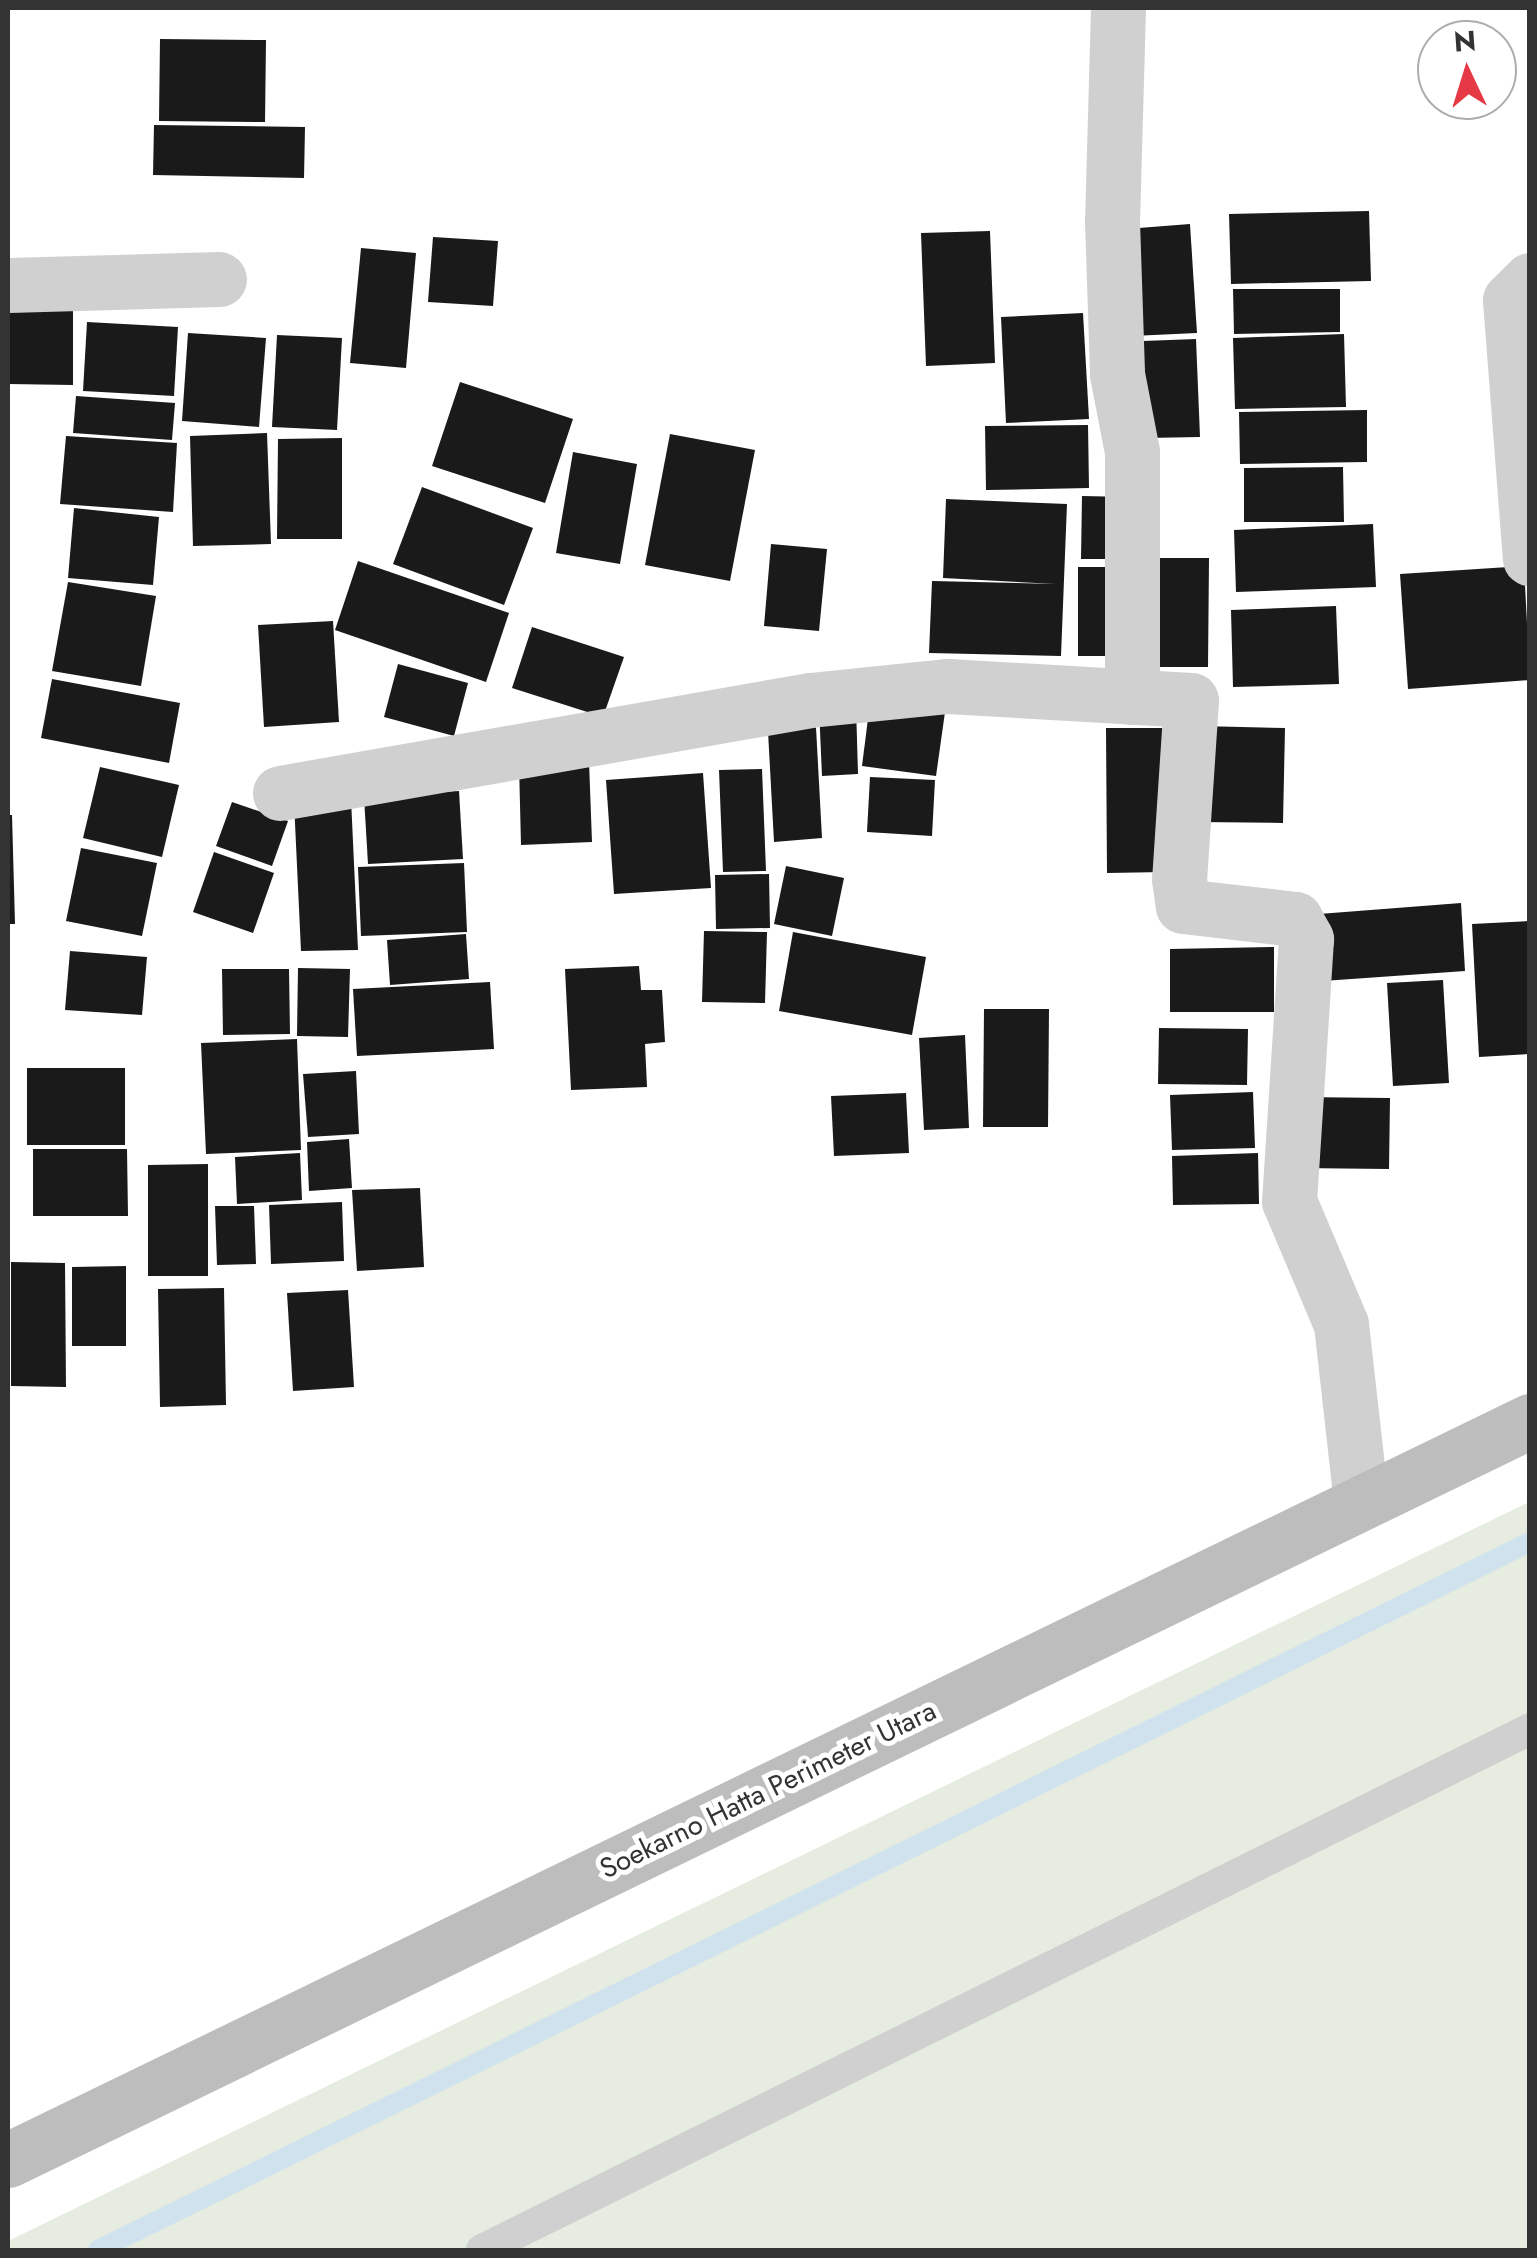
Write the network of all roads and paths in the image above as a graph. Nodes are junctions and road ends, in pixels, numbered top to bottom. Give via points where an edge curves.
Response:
1 (1118, 8) edge
2 (219, 279) dead end
3 (1530, 280) edge
4 (8, 285) edge
5 (1530, 558) edge
6 (1132, 697) junction
7 (280, 793) dead end
8 (1530, 1421) edge
9 (1361, 1502) junction
10 (1530, 1729) edge
11 (8, 2160) edge
12 (482, 2250) edge

1 - 6 street via 1112,221 1118,374 1132,452
2 - 4 street
3 - 5 street via 1510,300
6 - 7 street via 948,686 810,700
6 - 9 street via 1191,700 1179,879 1183,906 1295,919 1306,939 1290,1202 1341,1324
8 - 9 main road, Soekarno Hatta Perimeter Utara
9 - 11 main road, Soekarno Hatta Perimeter Utara
10 - 12 lane

